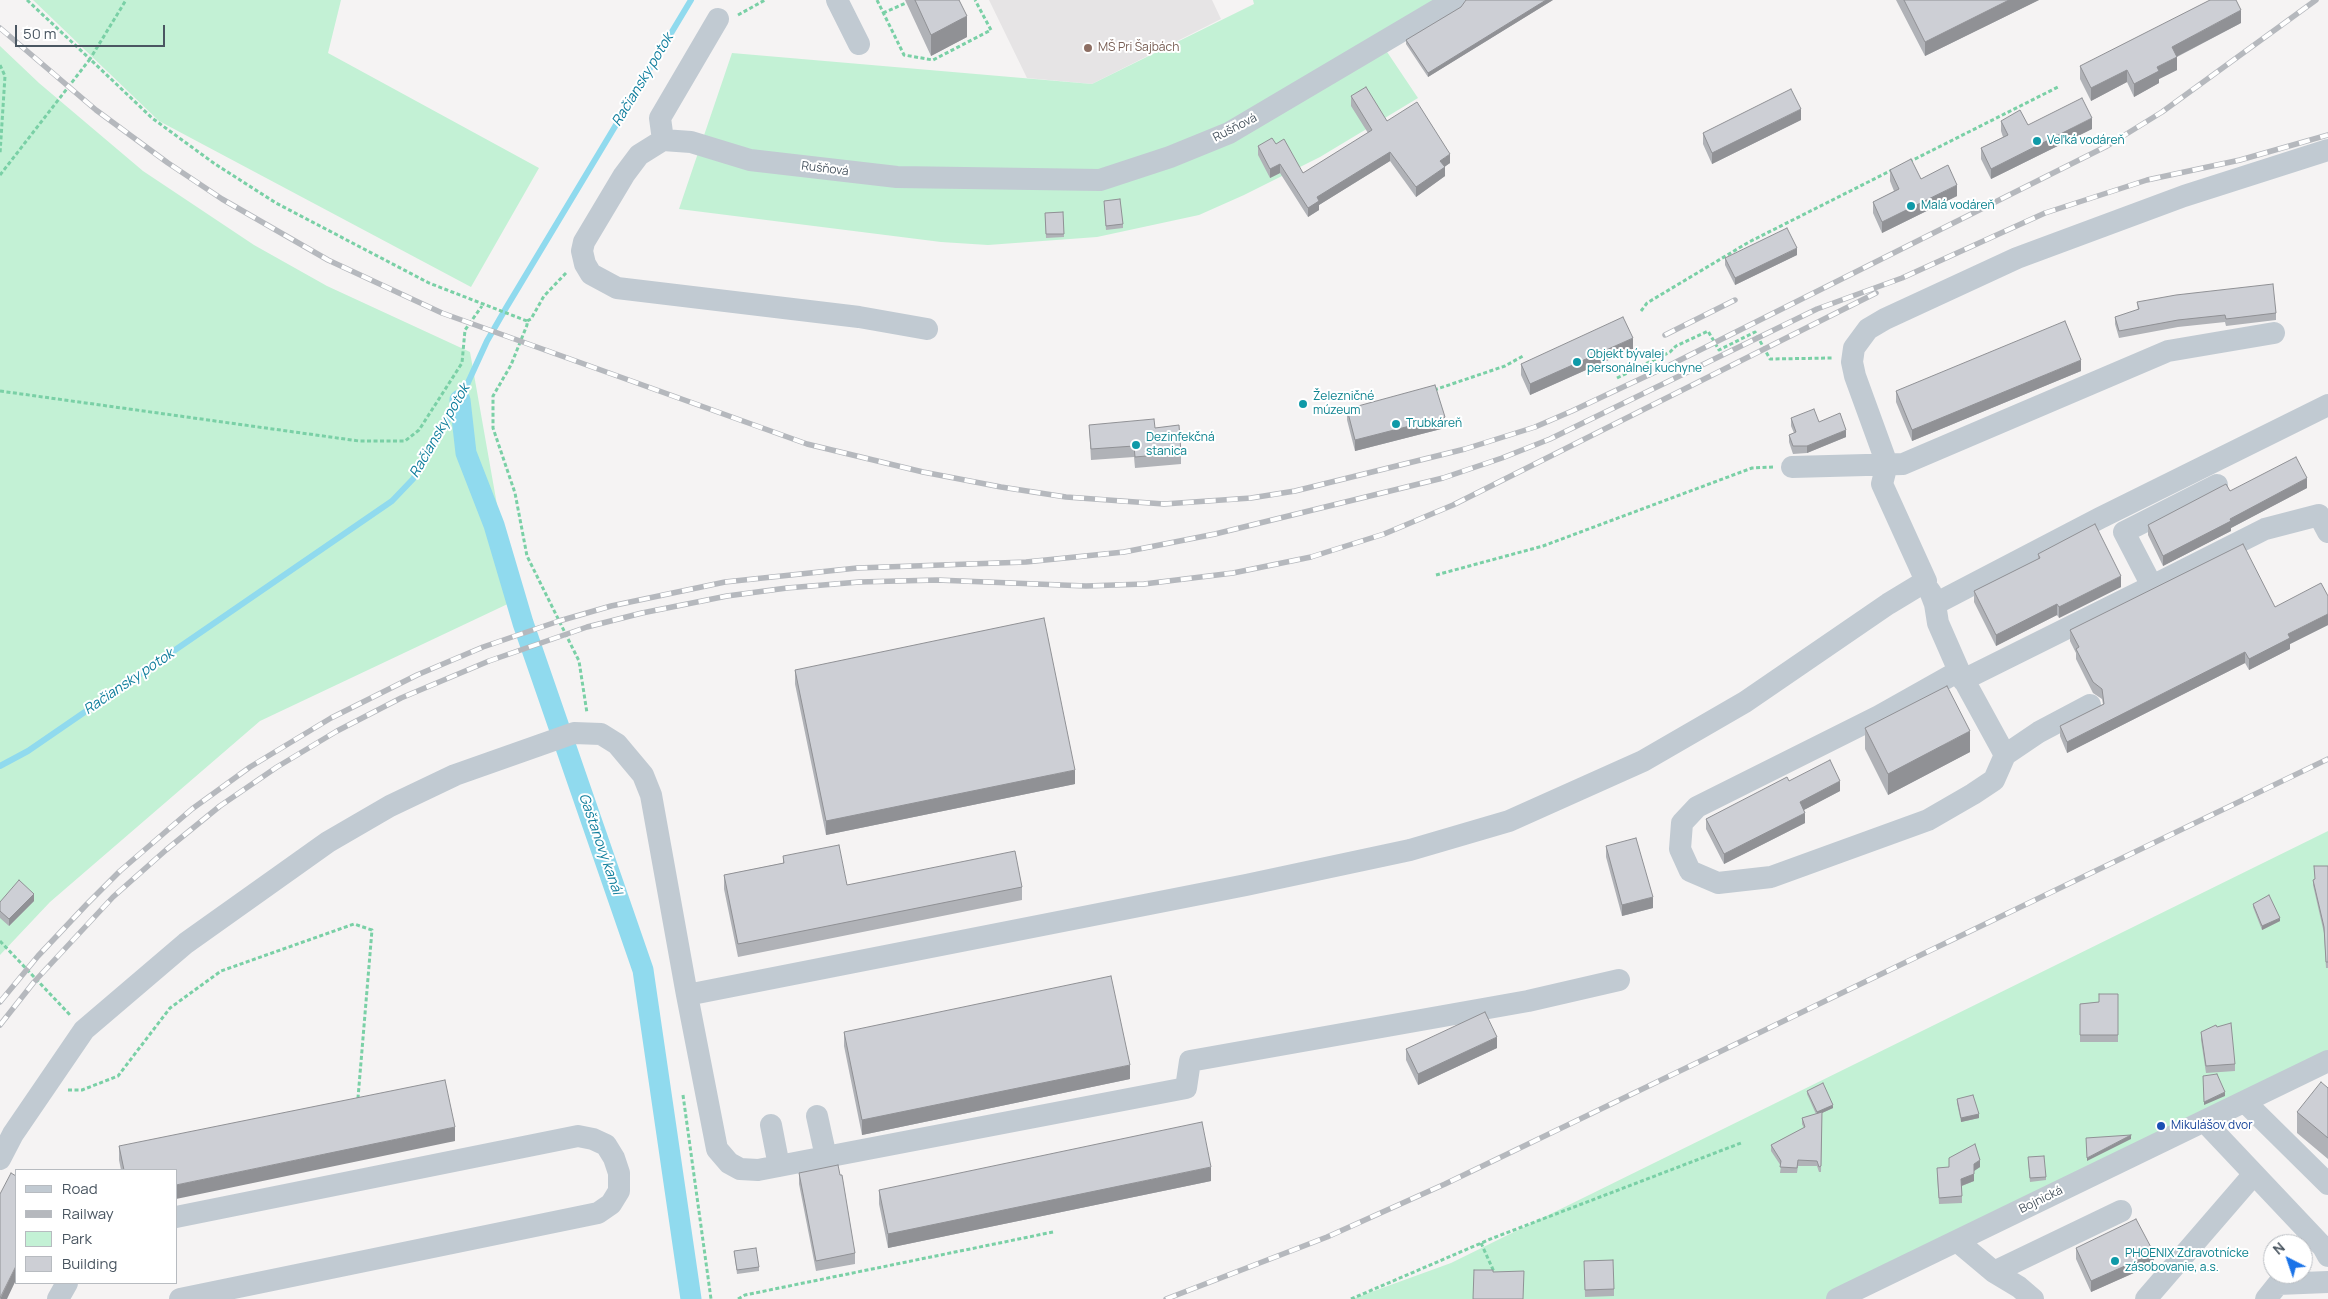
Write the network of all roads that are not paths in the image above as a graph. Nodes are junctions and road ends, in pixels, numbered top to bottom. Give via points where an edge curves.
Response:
1 (837, 0) edge
2 (1454, 0) edge
3 (718, 19) road end
4 (858, 44) dead end
5 (663, 140) junction
6 (2328, 150) edge
7 (927, 330) dead end
8 (2274, 333) dead end
9 (2328, 405) edge
10 (1887, 464) junction
11 (1792, 467) road end
12 (2218, 485) dead end
13 (2328, 532) edge
14 (1926, 580) junction
15 (2152, 586) junction
16 (1935, 604) junction
17 (1961, 676) junction
18 (2090, 705) dead end
19 (2005, 756) junction
20 (1619, 980) dead end
21 (687, 995) junction
22 (2328, 1061) edge
23 (2245, 1102) junction
24 (817, 1116) dead end
25 (2204, 1121) junction
26 (771, 1125) dead end
27 (826, 1157) junction
28 (0, 1159) edge
29 (779, 1166) junction
30 (2254, 1174) junction
31 (2328, 1184) edge
32 (2121, 1211) dead end
33 (178, 1217) edge
34 (1957, 1241) junction
35 (2328, 1256) edge
36 (1994, 1272) junction
37 (2328, 1282) edge
38 (66, 1284) edge
39 (2328, 1287) edge
40 (58, 1299) edge
41 (180, 1299) edge
42 (1838, 1299) edge
43 (2033, 1299) edge
44 (2146, 1299) edge
45 (2266, 1299) edge
46 (2318, 1299) edge

1 - 4 street
2 - 5 street, Rušňová via 1229,133 1100,180 897,178 750,160 691,142
3 - 5 street via 660,118
5 - 7 street via 639,155 584,242 584,264 591,274 617,288 849,316
6 - 10 street via 2184,196 2017,258 1868,329 1859,339 1853,356 1855,376
8 - 10 street via 2168,351 1903,464
9 - 16 street
10 - 11 street
10 - 14 street via 1882,484
12 - 15 street via 2124,532
13 - 15 street via 2319,515 2265,528
14 - 16 street
14 - 21 street via 1745,702 1643,761 1509,821 1410,850 1275,879
15 - 17 street
16 - 17 street via 1938,623
17 - 19 street
17 - 19 street via 1697,807 1682,824 1680,849 1690,871 1718,883 1771,877 1928,820 1994,780
18 - 19 street via 2039,732
20 - 27 street via 1528,1001 1190,1061 1186,1088
21 - 28 street via 651,795 643,776 617,744 601,734 582,733 455,775 390,806 328,842 186,943 84,1030 12,1134
21 - 29 street via 717,1149 729,1163 740,1169
22 - 23 street, Bojnická
23 - 25 street, Bojnická
23 - 31 street
24 - 27 street
25 - 30 street
25 - 34 street, Bojnická
26 - 29 street
27 - 29 street
30 - 35 street
30 - 44 street
32 - 36 street
33 - 41 street via 578,1136 593,1138 606,1145 619,1173 615,1198 598,1213
34 - 36 street
34 - 42 street, Bojnická
36 - 43 street
37 - 45 street via 2278,1284
38 - 40 street
39 - 46 street

